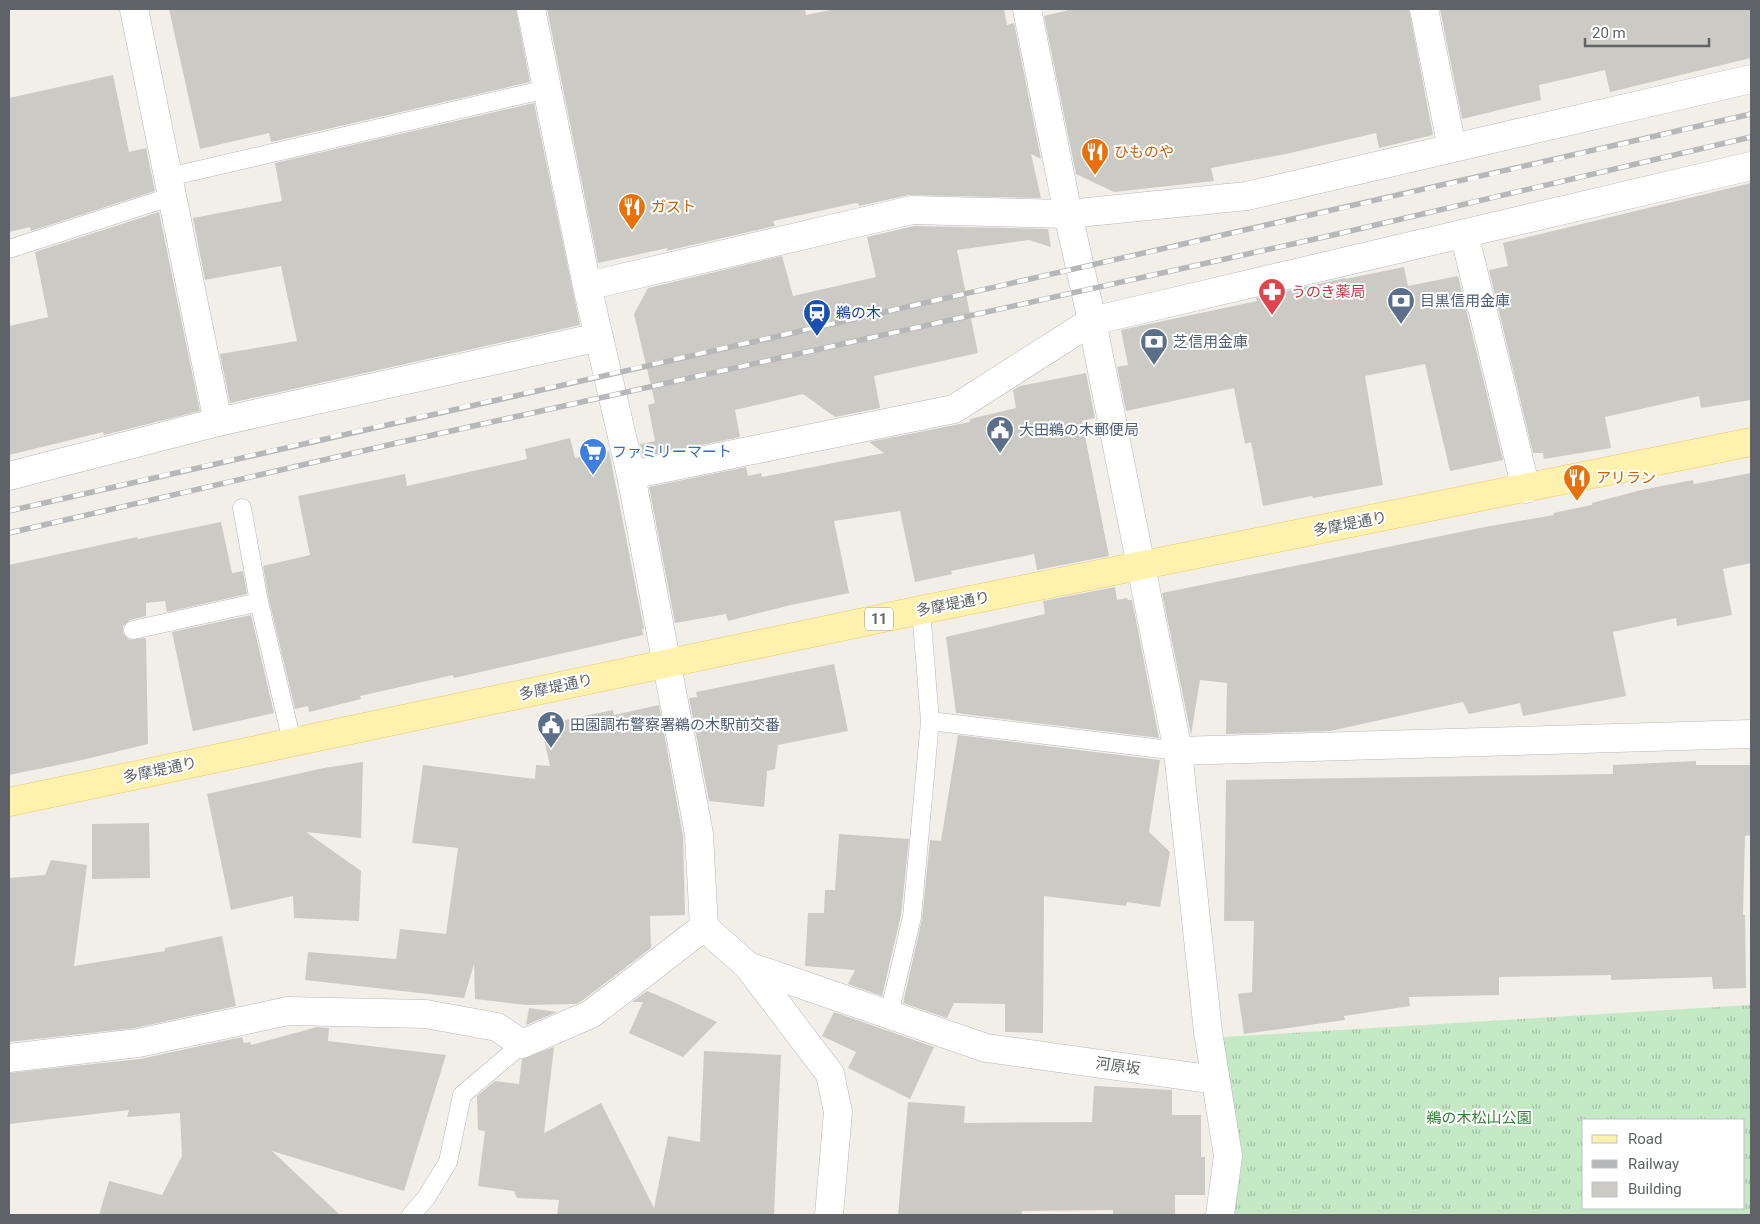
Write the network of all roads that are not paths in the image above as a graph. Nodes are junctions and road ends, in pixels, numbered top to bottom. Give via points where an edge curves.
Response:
1 (134, 9) edge
2 (531, 9) edge
3 (1027, 9) edge
4 (1424, 9) edge
5 (1751, 79) edge
6 (547, 89) junction
7 (1452, 148) junction
8 (1751, 166) edge
9 (171, 187) junction
10 (1068, 214) junction
11 (1464, 233) junction
12 (9, 249) edge
13 (588, 286) junction
14 (1092, 321) junction
15 (599, 337) junction
16 (218, 422) junction
17 (1751, 442) edge
18 (631, 475) junction
19 (9, 476) edge
20 (1526, 489) junction
21 (242, 508) dead end
22 (1142, 566) junction
23 (259, 602) junction
24 (921, 610) junction
25 (133, 630) dead end
26 (666, 664) junction
27 (930, 720) junction
28 (1751, 734) edge
29 (292, 742) junction
30 (1178, 751) junction
31 (9, 802) edge
32 (704, 927) junction
33 (748, 966) junction
34 (889, 1014) junction
35 (522, 1044) junction
36 (9, 1058) edge
37 (1216, 1080) junction
38 (411, 1215) edge
39 (829, 1215) edge
40 (1220, 1215) edge

1 - 9 street
2 - 6 street
3 - 10 street
4 - 7 street
5 - 7 street
6 - 9 lane
6 - 13 street
7 - 10 street via 1247,196
8 - 11 street
9 - 12 lane
9 - 16 street
10 - 13 street via 912,210
10 - 14 street
11 - 14 street
11 - 20 street
13 - 15 street
14 - 18 street via 954,409
14 - 22 street
15 - 16 street
15 - 18 street
16 - 19 street
17 - 20 main road, 多摩堤通り / 11
18 - 26 street
20 - 22 main road, 多摩堤通り / 11
21 - 23 lane
22 - 24 main road, 多摩堤通り / 11
22 - 30 street
23 - 25 lane
23 - 29 lane
24 - 26 main road, 多摩堤通り / 11
24 - 27 lane
26 - 29 main road, 多摩堤通り / 11
26 - 32 street via 699,834
27 - 30 lane
27 - 34 lane via 912,917
28 - 30 street
29 - 31 main road, 多摩堤通り / 11
30 - 37 street
32 - 33 street
32 - 35 street via 591,1014
33 - 34 street, 河原坂
33 - 39 street via 830,1074 838,1112
34 - 37 street, 河原坂 via 986,1048
35 - 36 street via 497,1027 426,1014 288,1011 138,1043
35 - 38 lane via 462,1095 448,1162 426,1198
37 - 40 street via 1228,1156

